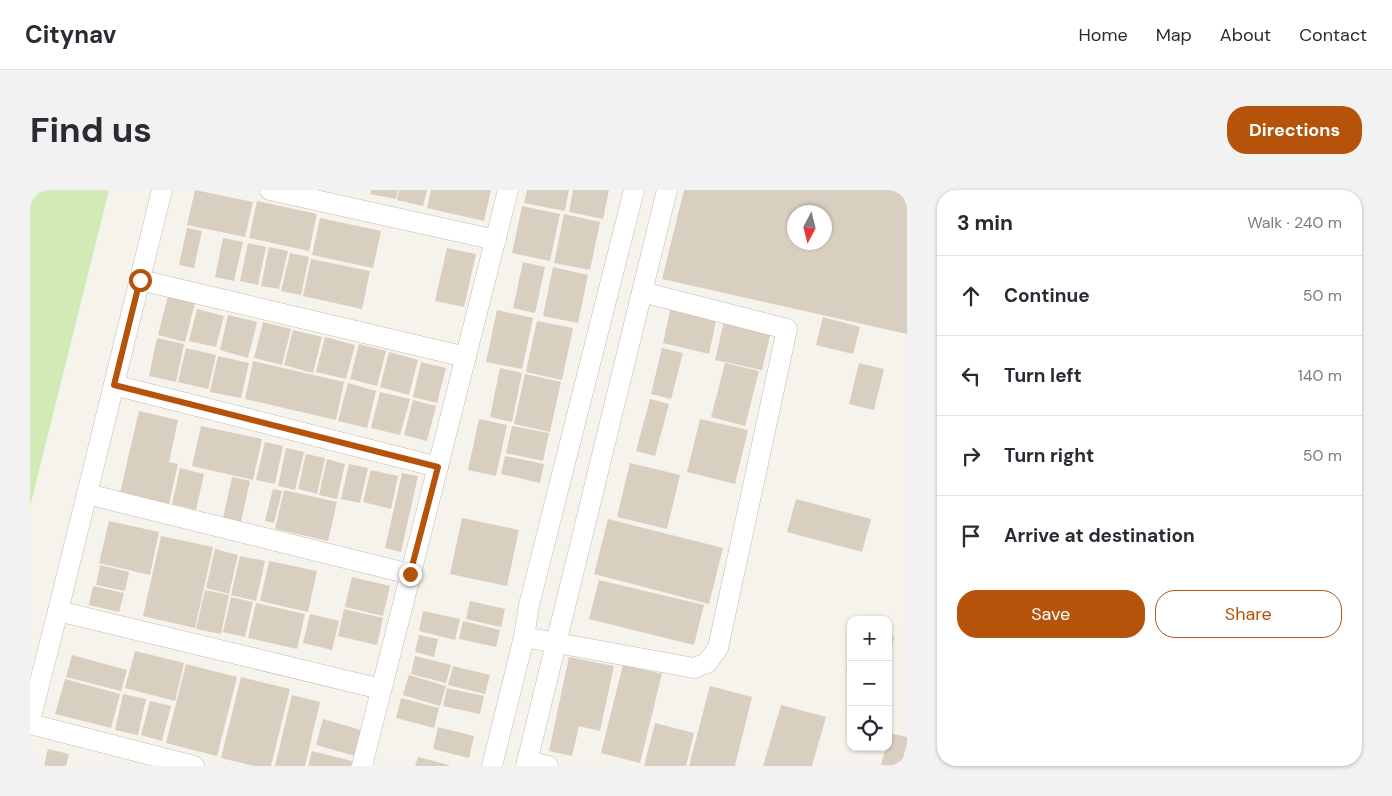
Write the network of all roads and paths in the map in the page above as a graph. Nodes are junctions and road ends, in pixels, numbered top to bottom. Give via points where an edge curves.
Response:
1 (162, 190) edge
2 (270, 190) edge
3 (508, 190) edge
4 (634, 190) edge
5 (667, 190) edge
6 (496, 240) junction
7 (140, 280) junction
8 (642, 292) junction
9 (466, 357) junction
10 (114, 385) junction
11 (438, 467) junction
12 (87, 494) junction
13 (410, 574) junction
14 (58, 611) junction
15 (524, 637) junction
16 (556, 643) junction
17 (381, 689) junction
18 (30, 720) edge
19 (30, 724) edge
20 (527, 764) edge
21 (194, 766) edge
22 (362, 766) edge
23 (492, 766) edge
24 (548, 766) edge

1 - 7 street
2 - 6 street
3 - 6 street
4 - 15 street via 529,605
5 - 8 street
6 - 9 street
7 - 9 street
7 - 10 street
8 - 16 street
8 - 16 street via 787,329 718,648 707,663 694,668
9 - 11 street
10 - 11 street
10 - 12 street
11 - 13 street
12 - 13 street
12 - 14 street
13 - 17 street
14 - 17 street
14 - 18 street
15 - 16 street
15 - 23 street
16 - 20 street
17 - 22 street
19 - 21 street
20 - 24 street

